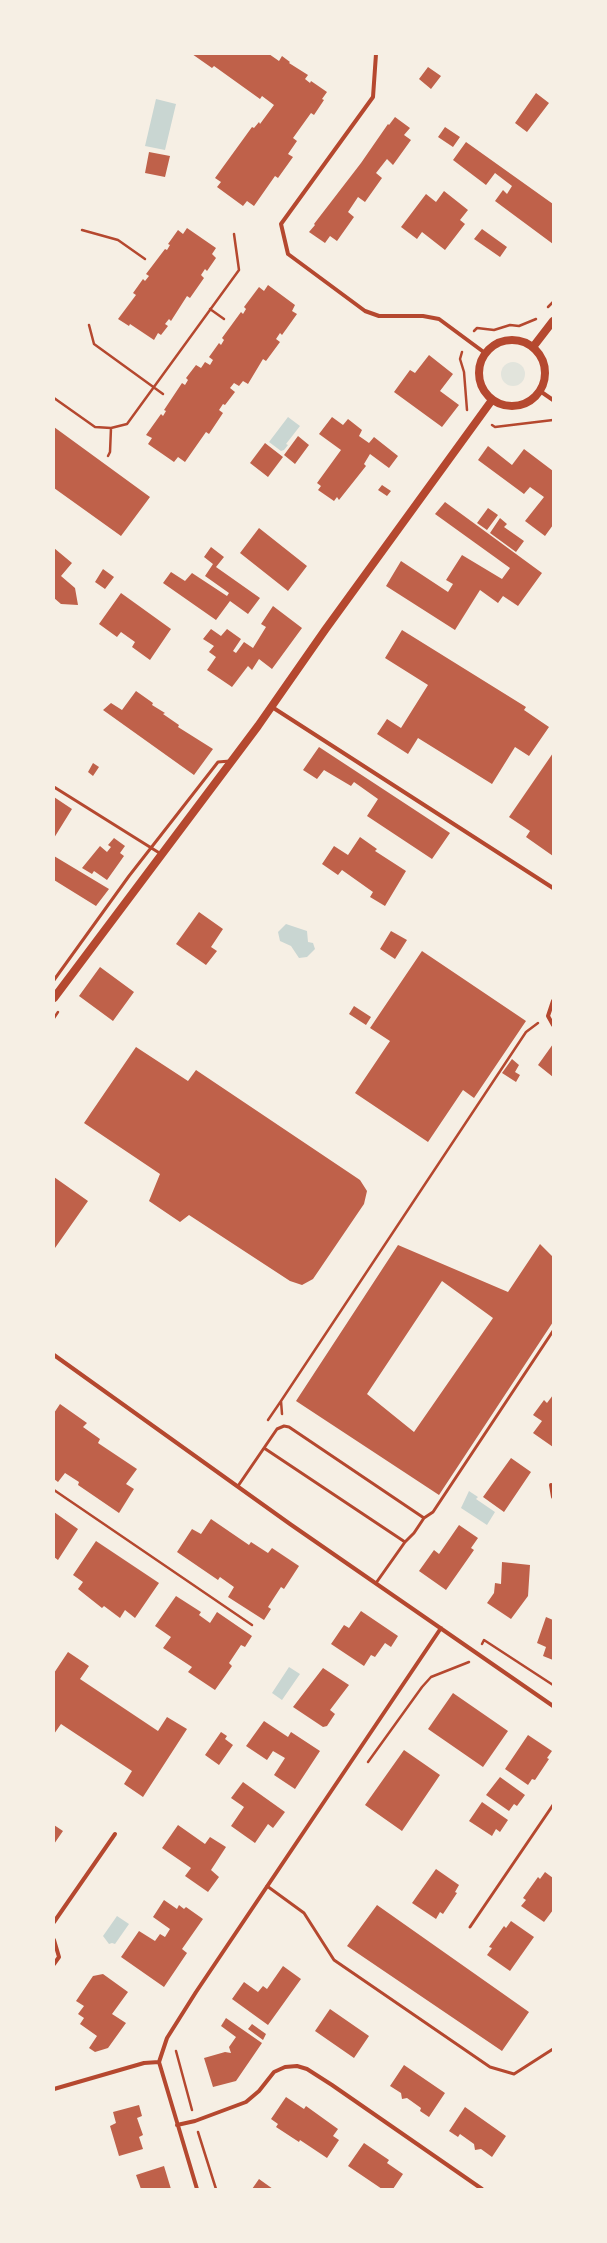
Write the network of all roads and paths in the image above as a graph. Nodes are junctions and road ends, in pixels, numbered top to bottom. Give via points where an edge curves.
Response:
1 (376, 54) edge
2 (82, 230) dead end
3 (234, 234) dead end
4 (145, 259) dead end
5 (553, 302) edge
6 (210, 309) junction
7 (543, 313) dead end
8 (538, 318) dead end
9 (224, 319) dead end
10 (553, 321) edge
11 (90, 325) dead end
12 (466, 340) junction
13 (533, 347) junction
14 (485, 353) junction
15 (153, 388) junction
16 (540, 391) junction
17 (163, 394) dead end
18 (54, 398) edge
19 (492, 400) junction
20 (553, 400) edge
21 (481, 416) junction
22 (553, 420) edge
23 (111, 428) junction
24 (108, 456) dead end
25 (272, 707) junction
26 (230, 761) junction
27 (54, 787) edge
28 (151, 847) junction
29 (161, 854) junction
30 (553, 888) edge
31 (54, 980) edge
32 (54, 998) edge
33 (553, 1001) edge
34 (548, 1016) junction
35 (553, 1025) edge
36 (553, 1331) edge
37 (54, 1355) edge
38 (284, 1426) junction
39 (264, 1448) junction
40 (551, 1485) dead end
41 (238, 1486) junction
42 (54, 1490) edge
43 (553, 1497) edge
44 (424, 1518) junction
45 (405, 1542) junction
46 (376, 1583) junction
47 (252, 1625) dead end
48 (441, 1628) junction
49 (476, 1654) junction
50 (553, 1685) edge
51 (553, 1706) edge
52 (366, 1764) dead end
53 (553, 1805) edge
54 (115, 1834) dead end
55 (267, 1886) junction
56 (54, 1922) edge
57 (470, 1927) dead end
58 (54, 1940) edge
59 (54, 1964) edge
60 (175, 2047) dead end
61 (553, 2049) edge
62 (159, 2062) junction
63 (54, 2089) edge
64 (195, 2121) junction
65 (177, 2125) junction
66 (197, 2189) edge
67 (216, 2189) edge
68 (482, 2189) edge

1 - 12 street via 373,98 281,224 288,254 365,311 379,316 423,316 439,319
2 - 4 path via 118,240
3 - 6 path via 239,270
5 - 7 path
6 - 9 path
6 - 15 path
8 - 12 path via 519,326 510,325 494,330 476,328
10 - 13 main road
11 - 15 path via 94,344
12 - 14 street
12 - 21 path via 460,359 467,410
13 - 14 main road via 521,341 508,340 496,344
13 - 16 main road via 546,371
14 - 19 main road via 480,365 479,378 483,390
15 - 17 path
15 - 23 path via 126,424
16 - 19 main road via 533,400 518,406 501,405
16 - 20 street
18 - 23 path via 95,427
19 - 21 main road
21 - 22 path via 495,427
21 - 25 main road
23 - 24 path
25 - 26 main road
25 - 30 street
26 - 28 lane via 218,762
26 - 29 main road
27 - 28 lane
28 - 29 lane
28 - 31 lane
29 - 32 main road
33 - 34 street
34 - 35 street
34 - 38 path via 526,1032 281,1400
36 - 44 lane via 433,1512
37 - 41 street
38 - 39 lane via 277,1429
38 - 44 lane via 322,1447
39 - 41 lane
39 - 45 lane
40 - 43 street
41 - 46 street
42 - 47 path
44 - 45 lane
45 - 46 lane
46 - 48 street
48 - 49 street
48 - 55 street
49 - 50 path via 484,1640
49 - 51 street
49 - 52 path via 468,1664 431,1677
53 - 57 lane
54 - 56 street
55 - 61 lane via 304,1913 334,1960 490,2067 514,2074
55 - 62 street via 167,2038
58 - 59 street via 59,1957
60 - 64 path
62 - 63 street
62 - 65 street
64 - 65 street
64 - 67 path
64 - 68 street via 246,2102 274,2072 285,2067 297,2066 307,2069 332,2085
65 - 66 street

